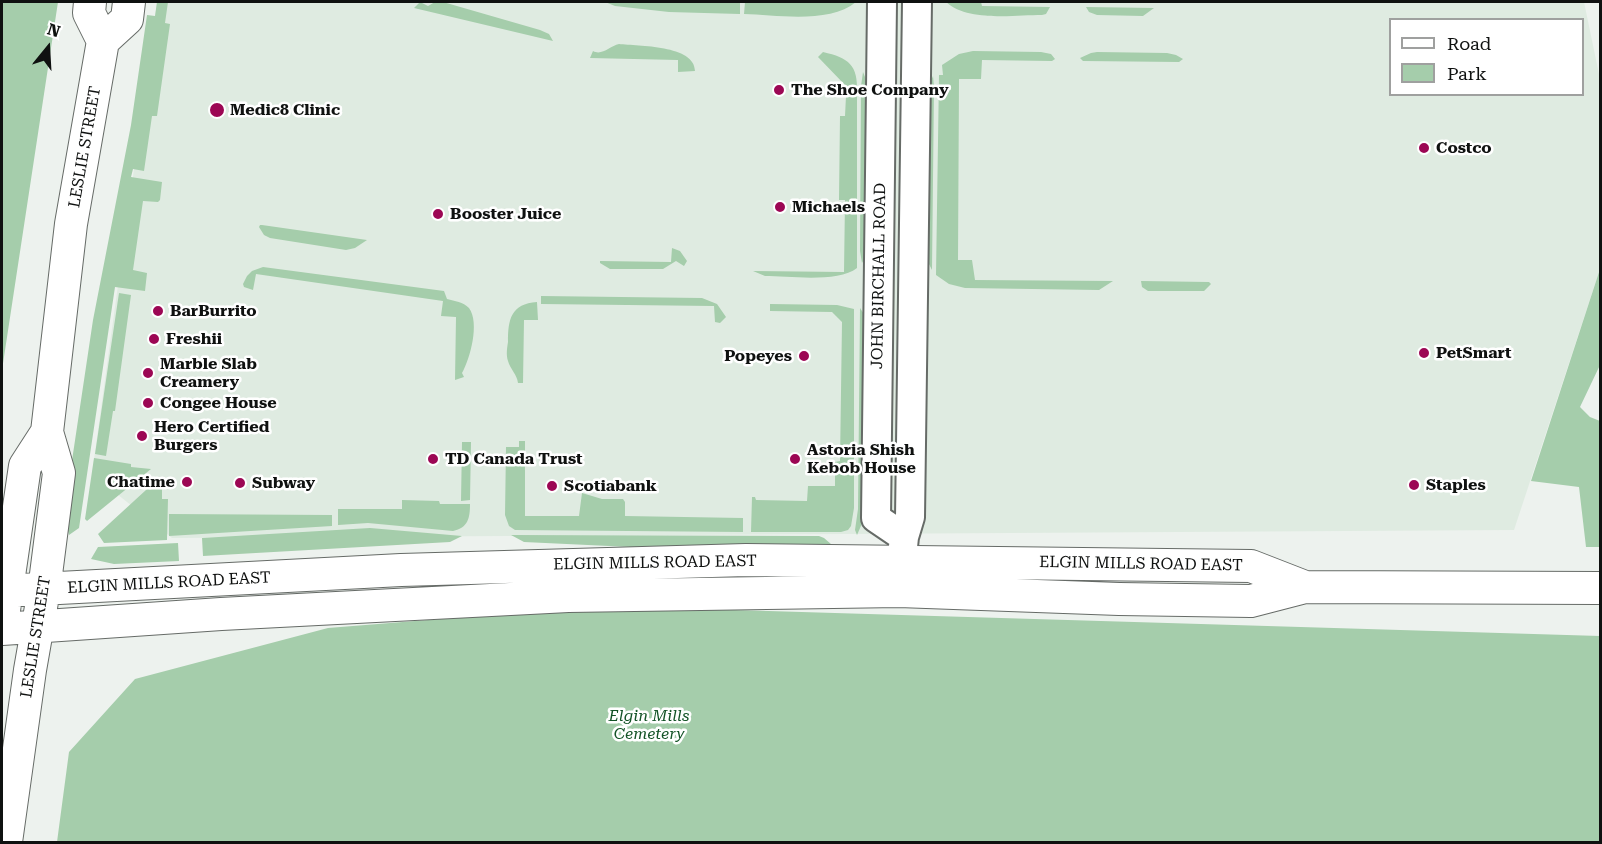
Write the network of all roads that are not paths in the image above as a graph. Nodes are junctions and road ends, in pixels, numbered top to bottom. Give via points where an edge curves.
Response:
1 (90, 2) edge
2 (129, 2) edge
3 (882, 2) edge
4 (917, 2) edge
5 (103, 41) junction
6 (46, 432) junction
7 (901, 563) junction
8 (1600, 588) edge
9 (44, 590) junction
10 (5, 591) edge
11 (2, 627) edge
12 (38, 628) junction
13 (6, 843) edge

1 - 5 main road via 88,13
2 - 5 main road via 127,19
3 - 7 street, JOHN BIRCHALL ROAD via 876,518
4 - 7 street, JOHN BIRCHALL ROAD via 910,517
5 - 6 main road, LESLIE STREET via 71,224
6 - 9 main road, LESLIE STREET via 59,473
6 - 10 main road, LESLIE STREET via 25,466
7 - 8 main road, ELGIN MILLS ROAD EAST via 1119,599 1251,601 1305,587
7 - 9 main road, ELGIN MILLS ROAD EAST via 746,560 423,569
7 - 12 main road, ELGIN MILLS ROAD EAST via 568,596 232,613
9 - 10 main road, ELGIN MILLS ROAD EAST
9 - 12 main road, LESLIE STREET
10 - 11 main road, LESLIE STREET
11 - 12 main road, ELGIN MILLS ROAD EAST
12 - 13 main road, LESLIE STREET

